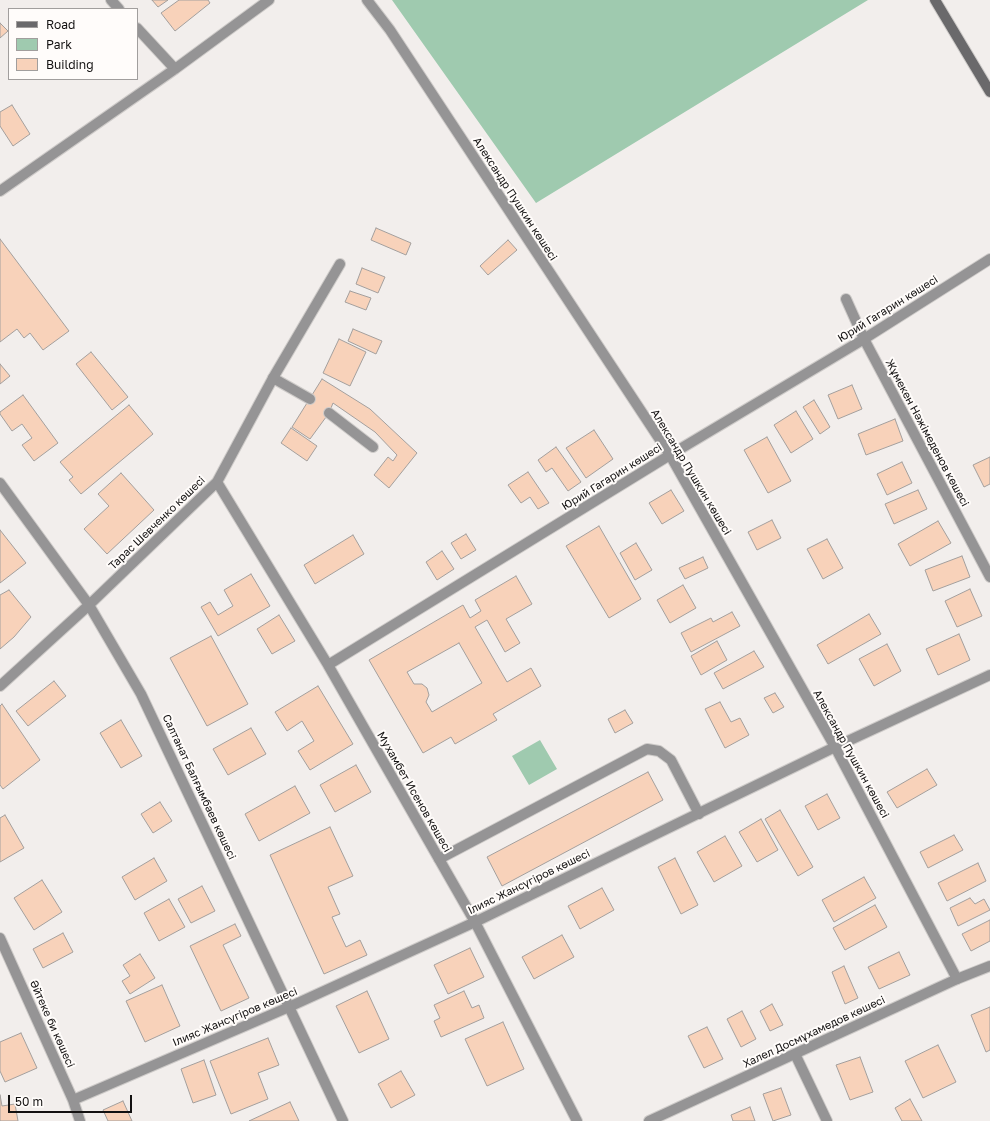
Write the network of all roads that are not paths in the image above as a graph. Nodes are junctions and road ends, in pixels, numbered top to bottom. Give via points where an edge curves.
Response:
1 (111, 0) edge
2 (268, 0) edge
3 (367, 0) edge
4 (935, 0) edge
5 (118, 8) edge
6 (138, 29) edge
7 (175, 69) junction
8 (990, 92) edge
9 (0, 191) edge
10 (990, 259) edge
11 (340, 264) dead end
12 (846, 299) dead end
13 (864, 339) junction
14 (273, 378) junction
15 (310, 399) dead end
16 (329, 413) dead end
17 (373, 447) dead end
18 (670, 455) junction
19 (217, 482) junction
20 (0, 483) edge
21 (990, 577) edge
22 (88, 605) junction
23 (328, 665) junction
24 (990, 675) edge
25 (0, 686) edge
26 (835, 747) junction
27 (699, 814) junction
28 (439, 859) junction
29 (475, 922) junction
30 (0, 938) edge
31 (990, 966) edge
32 (958, 979) junction
33 (289, 1007) junction
34 (796, 1054) junction
35 (73, 1100) junction
36 (80, 1121) edge
37 (343, 1121) edge
38 (576, 1121) edge
39 (649, 1121) edge
40 (827, 1121) edge

1 - 5 street
2 - 7 street
3 - 18 street, Александр Пушкин көшесі via 390,30
4 - 8 main road
6 - 7 street
7 - 9 street
10 - 13 street, Юрий Гагарин көшесі
11 - 14 street, Тарас Шевченко көшесі
12 - 13 street, Жұмекен Нәжімеденов көшесі
13 - 18 street, Юрий Гагарин көшесі
13 - 21 street, Жұмекен Нәжімеденов көшесі
14 - 15 street
14 - 19 street, Тарас Шевченко көшесі
16 - 17 street
18 - 23 street, Юрий Гагарин көшесі
18 - 26 street, Александр Пушкин көшесі
19 - 22 street, Тарас Шевченко көшесі
19 - 23 street, Мухамбет Исенов көшесі
20 - 22 street, Салтанат Балғымбаев көшесі
22 - 25 street, Тарас Шевченко көшесі
22 - 33 street, Салтанат Балғымбаев көшесі via 141,694
23 - 28 street, Мухамбет Исенов көшесі
24 - 26 street, Ілияс Жансүгіров көшесі
26 - 27 street, Ілияс Жансүгіров көшесі
26 - 32 street, Александр Пушкин көшесі
27 - 28 street via 671,760 659,751 647,750
27 - 29 street, Ілияс Жансүгіров көшесі
28 - 29 street, Мухамбет Исенов көшесі
29 - 33 street, Ілияс Жансүгіров көшесі
29 - 38 street, Мухамбет Исенов көшесі
30 - 35 street, Әйтеке би көшесі
31 - 32 street, Халел Досмұхамедов көшесі
32 - 34 street, Халел Досмұхамедов көшесі
33 - 35 street, Ілияс Жансүгіров көшесі
33 - 37 street, Салтанат Балғымбаев көшесі
34 - 39 street, Халел Досмұхамедов көшесі
34 - 40 street
35 - 36 street, Әйтеке би көшесі

